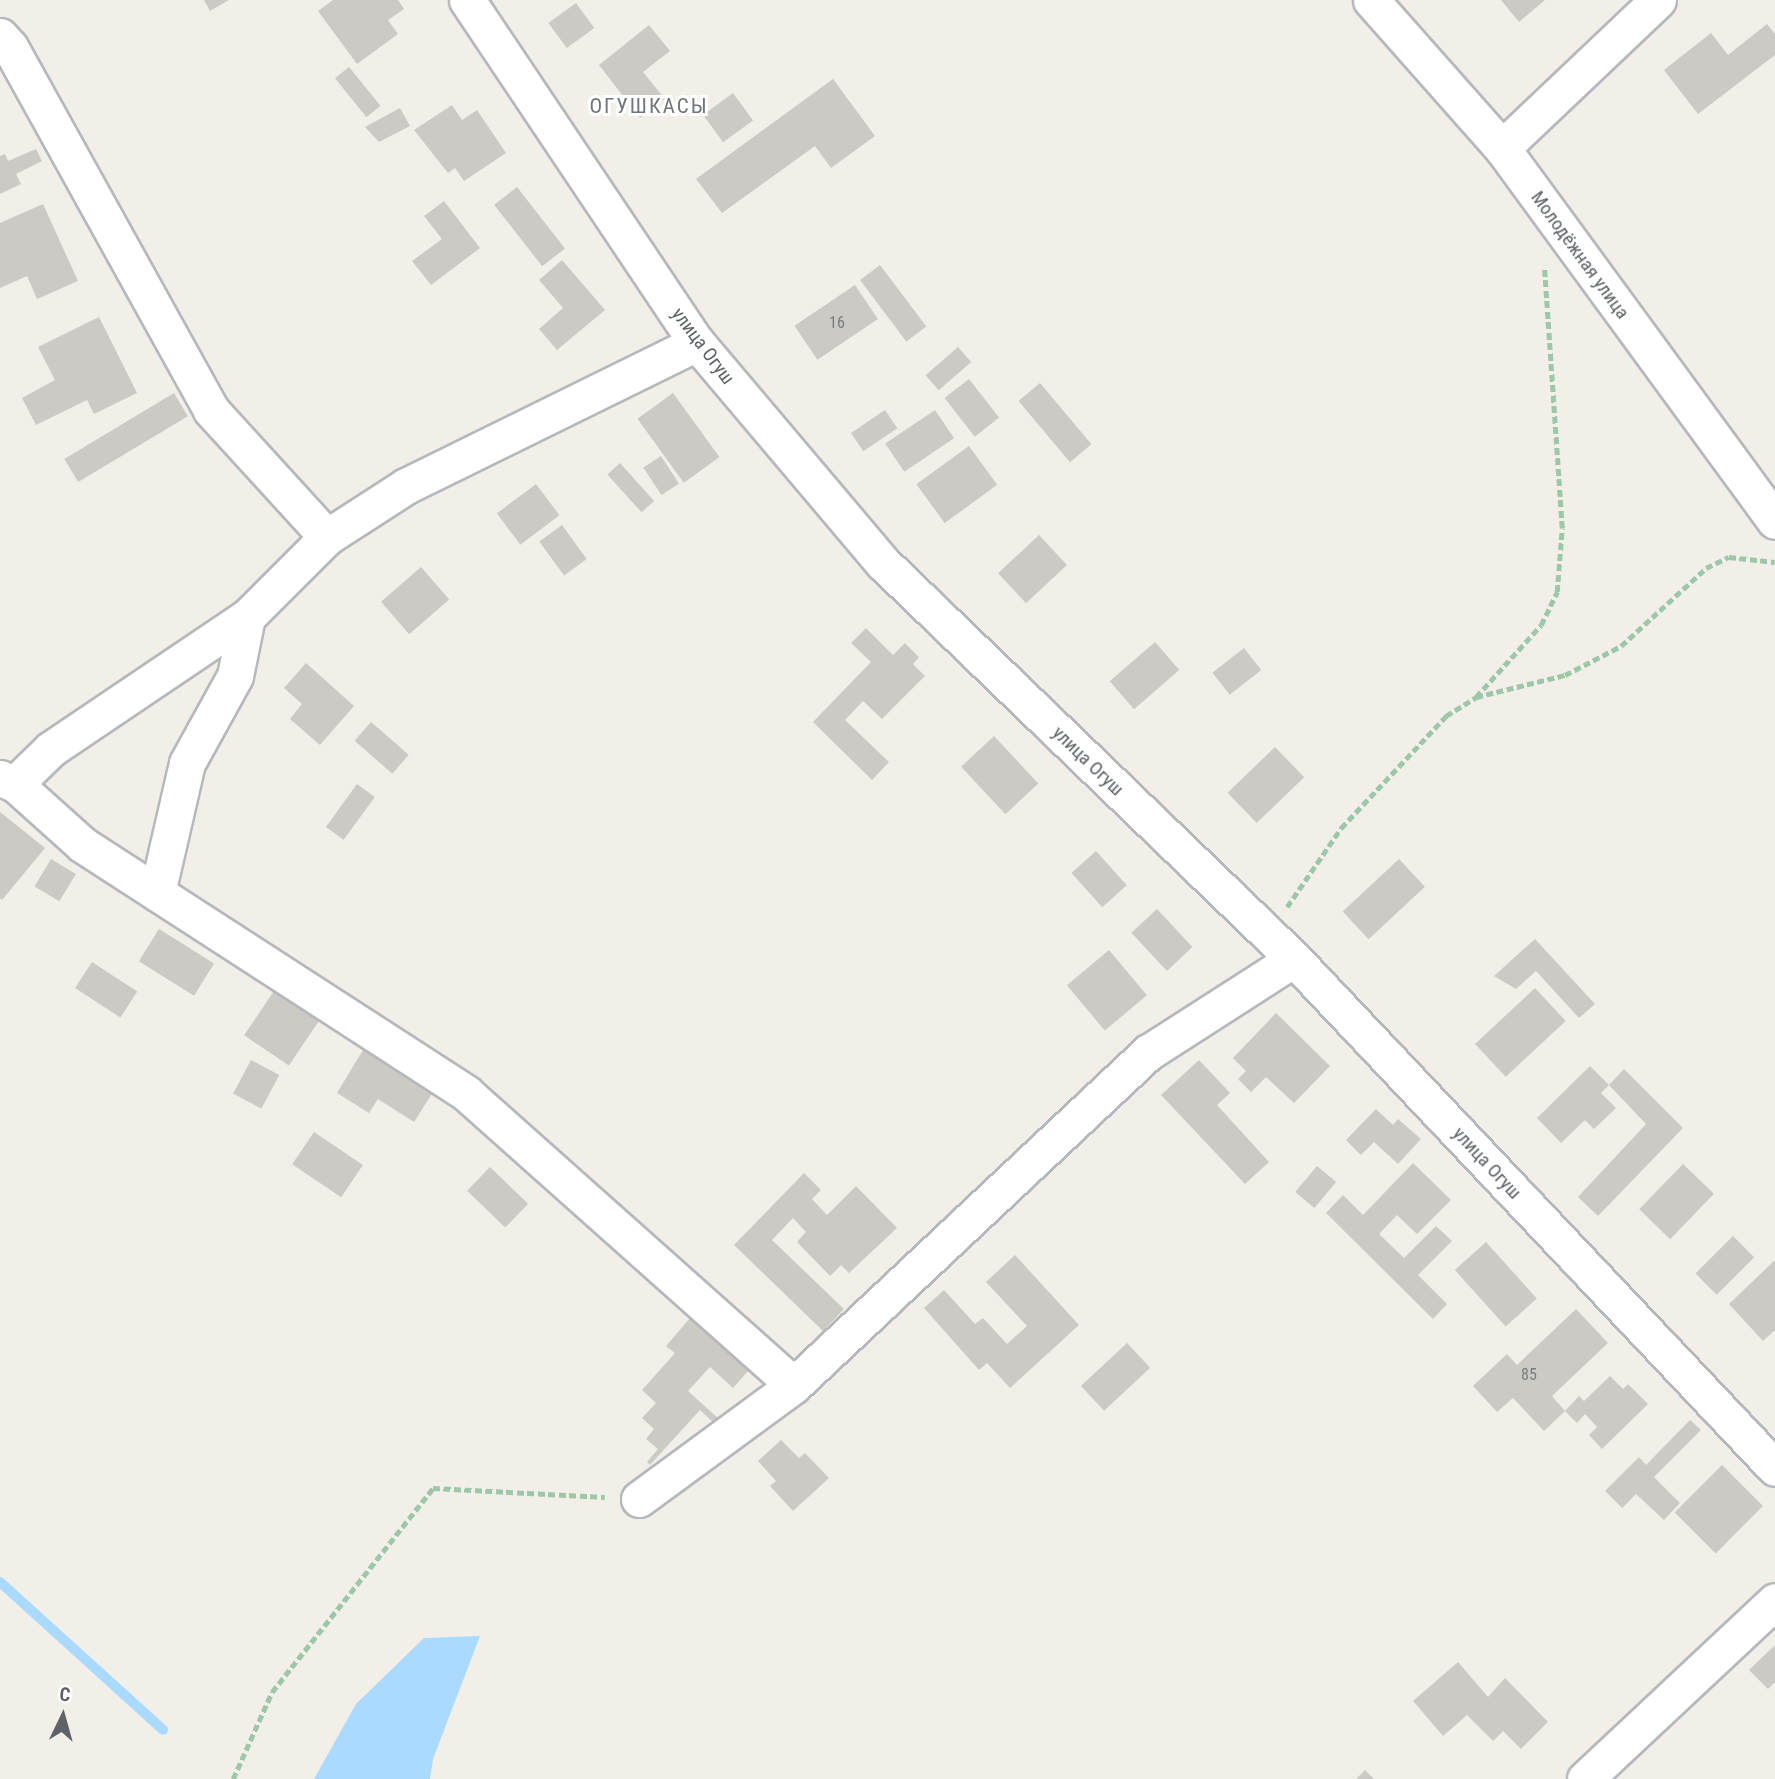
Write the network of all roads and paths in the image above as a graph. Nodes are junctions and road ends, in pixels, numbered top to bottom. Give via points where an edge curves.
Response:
1 (467, 0) edge
2 (1371, 0) edge
3 (1658, 0) edge
4 (0, 36) edge
5 (1502, 148) junction
6 (1544, 258) dead end
7 (697, 343) junction
8 (1775, 521) edge
9 (327, 537) junction
10 (1775, 562) edge
11 (247, 617) junction
12 (1476, 697) junction
13 (7, 781) edge
14 (157, 892) junction
15 (1268, 933) junction
16 (1294, 959) junction
17 (794, 1385) junction
18 (1775, 1468) edge
19 (639, 1499) joint
20 (1775, 1601) edge
21 (233, 1779) edge
22 (1585, 1779) edge

1 - 7 street, улица Огуш
2 - 5 street, Молодёжная улица
3 - 5 street
4 - 9 street via 211,410
5 - 8 street, Молодёжная улица
6 - 12 path via 1562,527 1557,592 1541,625
7 - 9 street via 406,486
7 - 15 street, улица Огуш via 883,563
9 - 11 street
10 - 12 path via 1729,557 1706,568 1621,646 1565,675
11 - 13 street
11 - 14 street via 236,676 187,763
12 - 15 path via 1446,716 1341,828
13 - 14 street via 83,845
14 - 17 street via 466,1093
15 - 16 street, улица Огуш
16 - 17 street via 1149,1052
16 - 18 street, улица Огуш
17 - 19 street
19 - 21 path via 433,1488 272,1692
20 - 22 street

